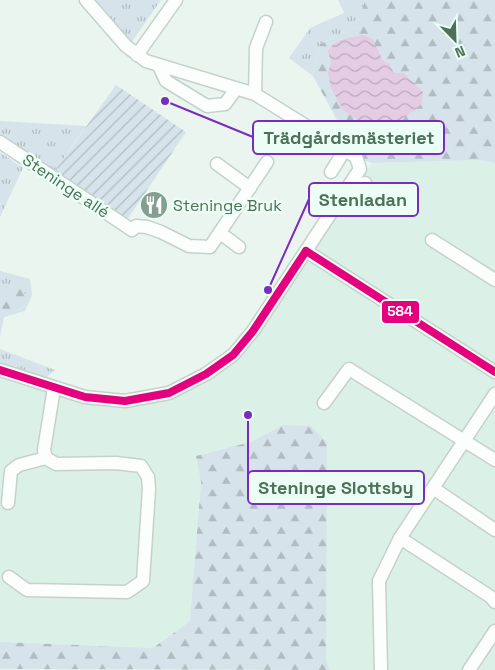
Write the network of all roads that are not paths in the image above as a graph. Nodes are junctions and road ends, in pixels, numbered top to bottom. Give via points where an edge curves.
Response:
1 (86, 0) edge
2 (176, 0) edge
3 (266, 22) dead end
4 (137, 55) junction
5 (159, 66) junction
6 (236, 89) junction
7 (255, 94) junction
8 (0, 142) edge
9 (341, 147) junction
10 (267, 162) dead end
11 (218, 164) dead end
12 (331, 172) dead end
13 (366, 183) dead end
14 (250, 188) junction
15 (346, 190) junction
16 (220, 233) junction
17 (432, 240) dead end
18 (239, 247) dead end
19 (306, 251) junction
20 (495, 280) edge
21 (0, 370) edge
22 (495, 372) edge
23 (54, 388) junction
24 (495, 394) edge
25 (324, 403) dead end
26 (464, 440) junction
27 (46, 458) junction
28 (495, 460) edge
29 (433, 488) junction
30 (8, 503) dead end
31 (495, 530) edge
32 (400, 538) junction
33 (9, 577) dead end
34 (495, 602) edge
35 (495, 631) edge
36 (381, 670) edge
37 (469, 670) edge

1 - 4 street
2 - 4 street
3 - 7 street via 256,48
4 - 5 street
5 - 6 street
5 - 6 street via 166,81 207,106 225,104
6 - 7 street
7 - 9 street
8 - 16 street, Steninge allé via 132,230 136,226 147,227 189,246 210,247
9 - 12 street via 341,156
9 - 15 street via 356,157 360,169
10 - 14 street
11 - 14 street
13 - 15 street
14 - 16 street
15 - 19 street
16 - 18 street
17 - 20 street
19 - 22 street
19 - 23 street via 253,331 233,355 206,374 169,393 125,401 85,397
21 - 23 street
23 - 27 street via 44,450
24 - 26 street
25 - 26 street via 349,369
26 - 28 street
26 - 29 street
27 - 30 street via 19,465 11,471
27 - 33 street via 56,464 141,466 148,477 149,489 143,581 127,592 27,590
29 - 31 street
29 - 32 street
32 - 34 street
32 - 36 street via 379,581
35 - 37 street

